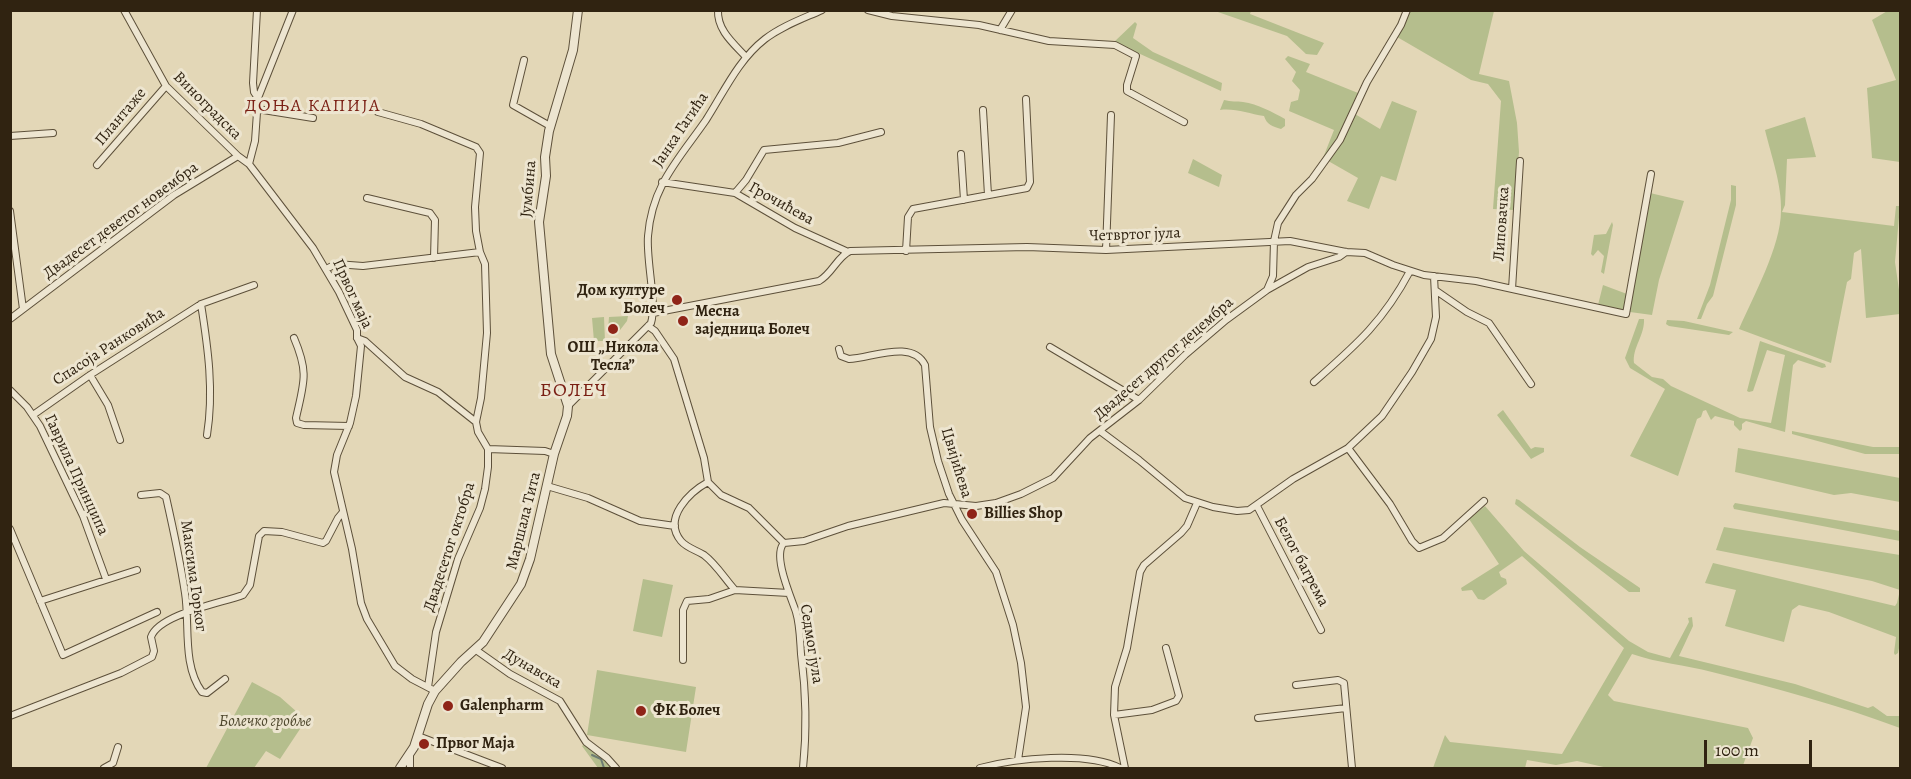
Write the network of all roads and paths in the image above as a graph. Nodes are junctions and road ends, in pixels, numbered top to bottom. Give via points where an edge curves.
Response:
1 (124, 10) edge
2 (257, 10) edge
3 (293, 10) edge
4 (578, 10) edge
5 (718, 10) edge
6 (822, 10) edge
7 (868, 10) edge
8 (1012, 10) edge
9 (1407, 10) edge
10 (1000, 30) junction
11 (746, 57) junction
12 (524, 60) dead end
13 (166, 86) junction
14 (258, 98) junction
15 (1026, 99) dead end
16 (257, 109) junction
17 (983, 110) dead end
18 (378, 112) dead end
19 (1111, 115) dead end
20 (313, 118) dead end
21 (1184, 122) dead end
22 (550, 126) junction
23 (881, 132) dead end
24 (53, 133) dead end
25 (10, 136) edge
26 (961, 154) dead end
27 (238, 156) junction
28 (1520, 160) dead end
29 (249, 164) junction
30 (97, 165) dead end
31 (1651, 174) dead end
32 (662, 182) junction
33 (735, 193) junction
34 (988, 195) junction
35 (367, 198) dead end
36 (964, 200) junction
37 (10, 211) edge
38 (1274, 241) junction
39 (1106, 250) junction
40 (906, 251) junction
41 (480, 252) junction
42 (848, 252) junction
43 (1346, 252) junction
44 (434, 258) junction
45 (326, 270) junction
46 (1410, 272) junction
47 (1434, 276) junction
48 (254, 285) dead end
49 (1512, 289) junction
50 (1267, 290) junction
51 (1436, 290) junction
52 (201, 304) junction
53 (22, 309) junction
54 (652, 313) junction
55 (10, 319) edge
56 (648, 326) junction
57 (294, 338) dead end
58 (357, 338) junction
59 (1050, 347) dead end
60 (839, 349) dead end
61 (90, 375) junction
62 (1314, 382) dead end
63 (1530, 384) dead end
64 (10, 390) edge
65 (1139, 400) junction
66 (568, 406) junction
67 (33, 415) junction
68 (476, 422) junction
69 (349, 426) junction
70 (1100, 431) junction
71 (207, 435) dead end
72 (120, 440) dead end
73 (1348, 448) junction
74 (488, 449) junction
75 (554, 454) junction
76 (708, 482) junction
77 (547, 486) junction
78 (141, 495) dead end
79 (1484, 501) dead end
80 (953, 503) junction
81 (1197, 503) junction
82 (1257, 506) junction
83 (344, 512) junction
84 (675, 526) junction
85 (10, 529) edge
86 (784, 543) junction
87 (137, 570) dead end
88 (106, 579) junction
89 (735, 590) junction
90 (789, 593) junction
91 (40, 601) junction
92 (188, 611) junction
93 (157, 612) dead end
94 (1321, 630) dead end
95 (1166, 648) dead end
96 (476, 650) junction
97 (683, 660) dead end
98 (225, 679) dead end
99 (1296, 685) dead end
100 (431, 689) junction
101 (1346, 708) junction
102 (1114, 715) junction
103 (10, 716) edge
104 (1258, 718) dead end
105 (418, 736) junction
106 (118, 747) dead end
107 (410, 755) junction
108 (1018, 760) junction
109 (992, 767) edge
110 (104, 768) edge
111 (400, 768) edge
112 (410, 768) edge
113 (502, 768) edge
114 (616, 768) edge
115 (803, 768) edge
116 (980, 768) edge
117 (1122, 768) edge
118 (1352, 768) edge

1 - 13 street, Виноградска
2 - 14 street via 253,83
3 - 14 street
4 - 22 street, Јумбина via 573,50
5 - 11 street via 723,32
6 - 11 street, Јанка Гагића via 765,39
7 - 10 street
8 - 10 street
9 - 38 street via 1340,140 1284,213
10 - 21 street via 1049,41 1115,45 1131,52 1136,58 1127,92
11 - 32 street, Јанка Гагића
12 - 22 street via 514,107
13 - 27 street, Виноградска
13 - 30 street, Плантаже
14 - 16 street
15 - 34 street via 1029,185
16 - 20 street
16 - 29 street
17 - 34 street
18 - 41 street via 421,124 479,150 476,237
19 - 39 street
22 - 66 street, Јумбина via 539,222 551,354
23 - 33 street via 838,143 764,150
24 - 25 street
26 - 36 street
27 - 29 street
27 - 53 street, Двадесет деветог новембра via 174,195
28 - 49 street, Липовачка
29 - 45 street, Првог маја via 314,248
31 - 49 street, Четвртог јула via 1626,314
32 - 33 street, Грочићева
32 - 54 street, Јанка Гагића via 648,236
33 - 42 street, Грочићева via 795,228
34 - 36 street
35 - 44 street via 430,213 435,220
36 - 40 street via 913,209 908,217
37 - 53 street
38 - 39 street, Четвртог јула
38 - 43 street, Четвртог јула
38 - 50 street via 1273,276
39 - 40 street, Четвртог јула via 1027,247
40 - 42 street, Четвртог јула
41 - 44 street
41 - 68 street via 485,264 487,333
42 - 54 street via 819,281
43 - 46 street, Четвртог јула via 1365,253
43 - 50 street, Двадесет другог децембра
44 - 45 street via 363,266 336,264
45 - 58 street, Првог маја via 353,321
46 - 47 street, Четвртог јула
46 - 62 street via 1370,331
47 - 49 street, Четвртог јула
47 - 51 street
48 - 52 street, Спасоја Ранковића
50 - 65 street, Двадесет другог децембра via 1185,355
51 - 63 street via 1489,323
51 - 73 street via 1434,329 1424,353 1382,416
52 - 61 street, Спасоја Ранковића
52 - 71 street via 211,387
53 - 55 street, Двадесет деветог новембра
54 - 56 street
56 - 66 street, Маршала Тита
56 - 76 street via 674,359
57 - 69 street via 305,377 297,423
58 - 68 street, Двадесетог октобра via 405,377 438,392
58 - 69 street, Првог маја via 362,346 361,361
59 - 65 street
60 - 80 street, Цвијићева via 846,358 906,351 922,358 928,383 930,427
61 - 67 street, Спасоја Ранковића
61 - 72 street via 108,405
64 - 67 street, Гаврила Принципа
65 - 70 street, Двадесет другог децембра
66 - 75 street, Маршала Тита
67 - 88 street, Гаврила Принципа via 83,516
68 - 74 street, Двадесетог октобра
69 - 83 street, Првог маја via 334,464
70 - 80 street, Двадесет другог децембра via 1053,478 1037,487 996,503
70 - 81 street via 1185,498
73 - 79 street via 1419,548 1443,538
73 - 82 street via 1293,479
74 - 75 street
74 - 100 street, Двадесетог октобра via 485,489 436,632
75 - 77 street, Маршала Тита
76 - 84 street via 680,506
76 - 86 street via 721,495 749,508
77 - 84 street via 588,498 640,521
77 - 96 street, Маршала Тита via 526,573 496,626
78 - 92 street, Максима Горког via 166,496
80 - 86 street, Двадесет другог децембра
80 - 108 street, Цвијићева via 996,572 1013,625 1026,707
81 - 82 street via 1244,512
81 - 102 street via 1187,526 1140,572 1127,648 1115,687
82 - 94 street, Белог багрема
83 - 92 street via 323,543 264,531 259,536 246,592
83 - 100 street, Првог маја via 367,619 395,666
84 - 89 street via 681,542 704,555
85 - 91 street
86 - 90 street, Седмог јула via 779,557
87 - 88 street
88 - 91 street
89 - 90 street
89 - 97 street via 685,603
90 - 115 street, Седмог јула via 797,615 805,683 807,732
91 - 93 street via 63,655
92 - 98 street, Максима Горког via 190,665 199,688 207,693
92 - 103 street via 153,632 152,657
95 - 102 street via 1179,696 1176,701 1152,710
96 - 100 street, Маршала Тита
96 - 114 street, Дунавска via 560,701 586,742
99 - 101 street via 1341,681 1345,686
100 - 105 street, Маршала Тита
101 - 104 street
101 - 118 street
102 - 117 street
105 - 107 street, Маршала Тита
105 - 113 street
106 - 110 street via 113,763
107 - 111 street, Маршала Тита
107 - 112 street
108 - 109 street
108 - 117 street via 1092,760
109 - 116 street

